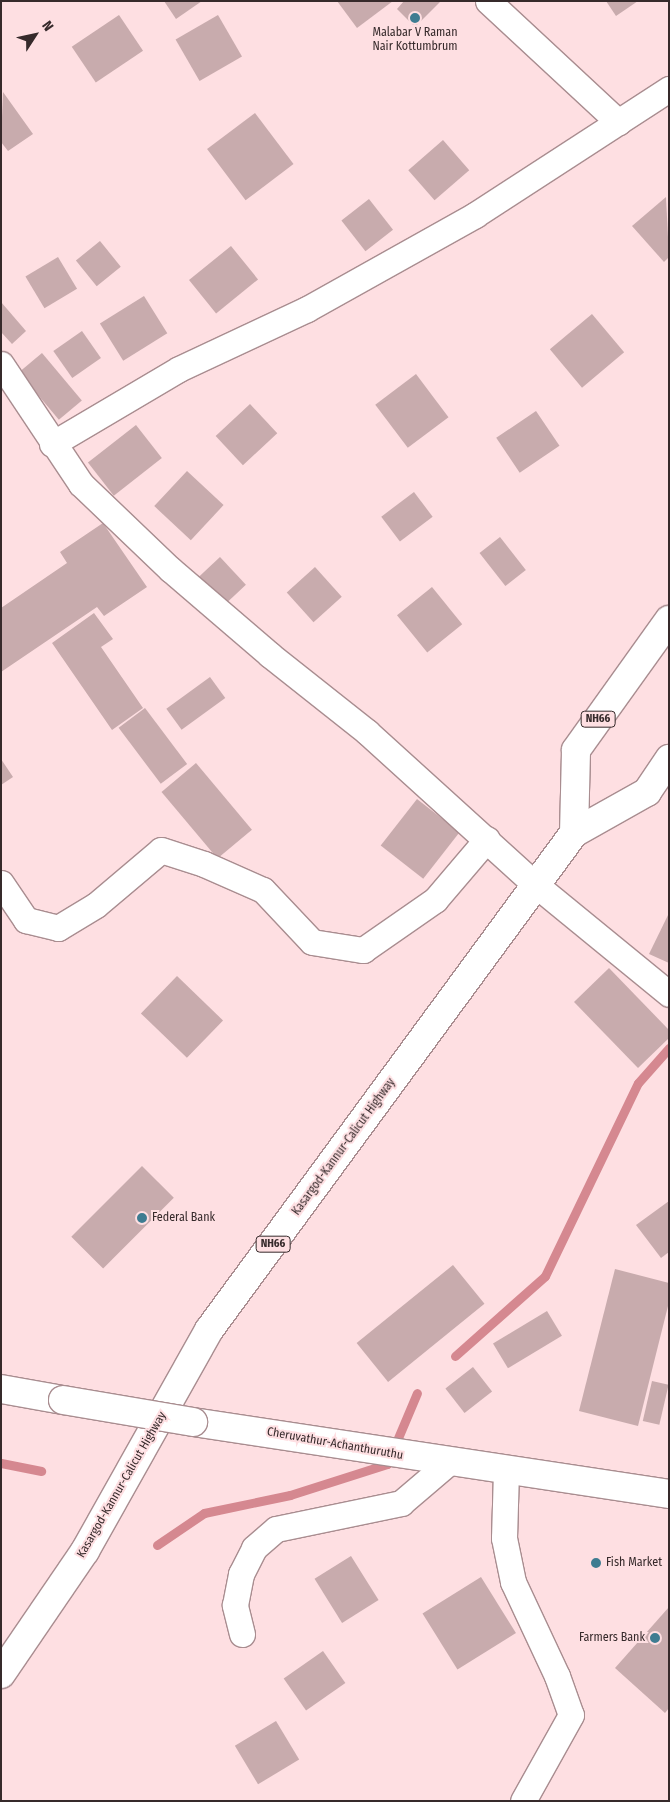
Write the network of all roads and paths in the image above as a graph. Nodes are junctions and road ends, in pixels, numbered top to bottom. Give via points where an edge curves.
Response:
1 (488, 1) edge
2 (669, 88) edge
3 (618, 122) junction
4 (1, 364) edge
5 (52, 444) junction
6 (669, 620) edge
7 (669, 759) edge
8 (574, 833) junction
9 (488, 839) junction
10 (1, 883) edge
11 (536, 885) junction
12 (669, 994) edge
13 (1, 1390) edge
14 (442, 1462) junction
15 (506, 1471) junction
16 (669, 1494) edge
17 (242, 1634) dead end
18 (1, 1674) edge
19 (523, 1801) edge

1 - 3 street
2 - 3 street
3 - 5 street via 475,215 307,309 180,369
4 - 5 street
5 - 9 street via 81,484 171,570 367,732
6 - 8 main road, NH66 via 576,750
7 - 8 main road, Kasargod-Kannur-Calicut Highway / NH66 via 647,792
8 - 11 main road, Kasargod-Kannur-Calicut Highway / NH66
9 - 10 street via 435,900 363,950 312,942 263,890 204,864 161,850 96,905 58,928 26,920
9 - 11 street
11 - 12 street
11 - 18 main road, Kasargod-Kannur-Calicut Highway / NH66 via 209,1330 85,1552
13 - 14 main road, Cheruvathur-Achanthuruthu, bridge via 193,1422 289,1434
14 - 15 main road, Cheruvathur-Achanthuruthu
14 - 17 street via 402,1503 276,1529 254,1548 241,1574 235,1605
15 - 16 main road, Cheruvathur-Achanthuruthu
15 - 19 street via 504,1538 513,1582 557,1676 571,1715

